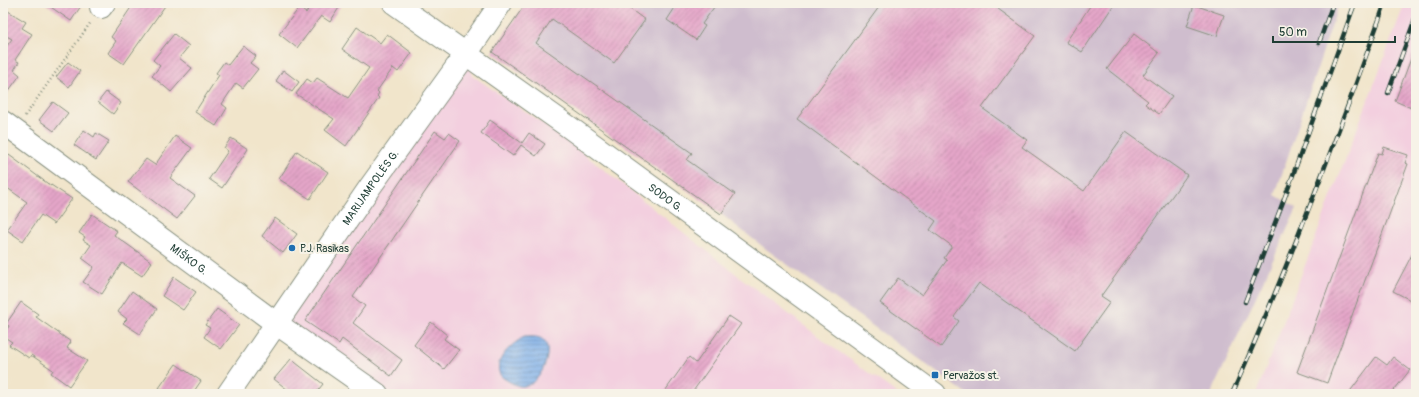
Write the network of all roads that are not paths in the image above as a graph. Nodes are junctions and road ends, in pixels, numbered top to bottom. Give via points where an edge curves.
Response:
1 (394, 3) edge
2 (501, 3) edge
3 (466, 54) junction
4 (9, 126) edge
5 (277, 324) junction
6 (228, 394) edge
7 (377, 394) edge
8 (935, 394) edge

1 - 3 street, SODO G.
2 - 3 street, MARIJAMPOLĖS G.
3 - 5 street, MARIJAMPOLĖS G. via 370,187
3 - 8 street, SODO G.
4 - 5 street, MIŠKO G.
5 - 6 street, MARIJAMPOLĖS G.
5 - 7 street, MIŠKO G.

